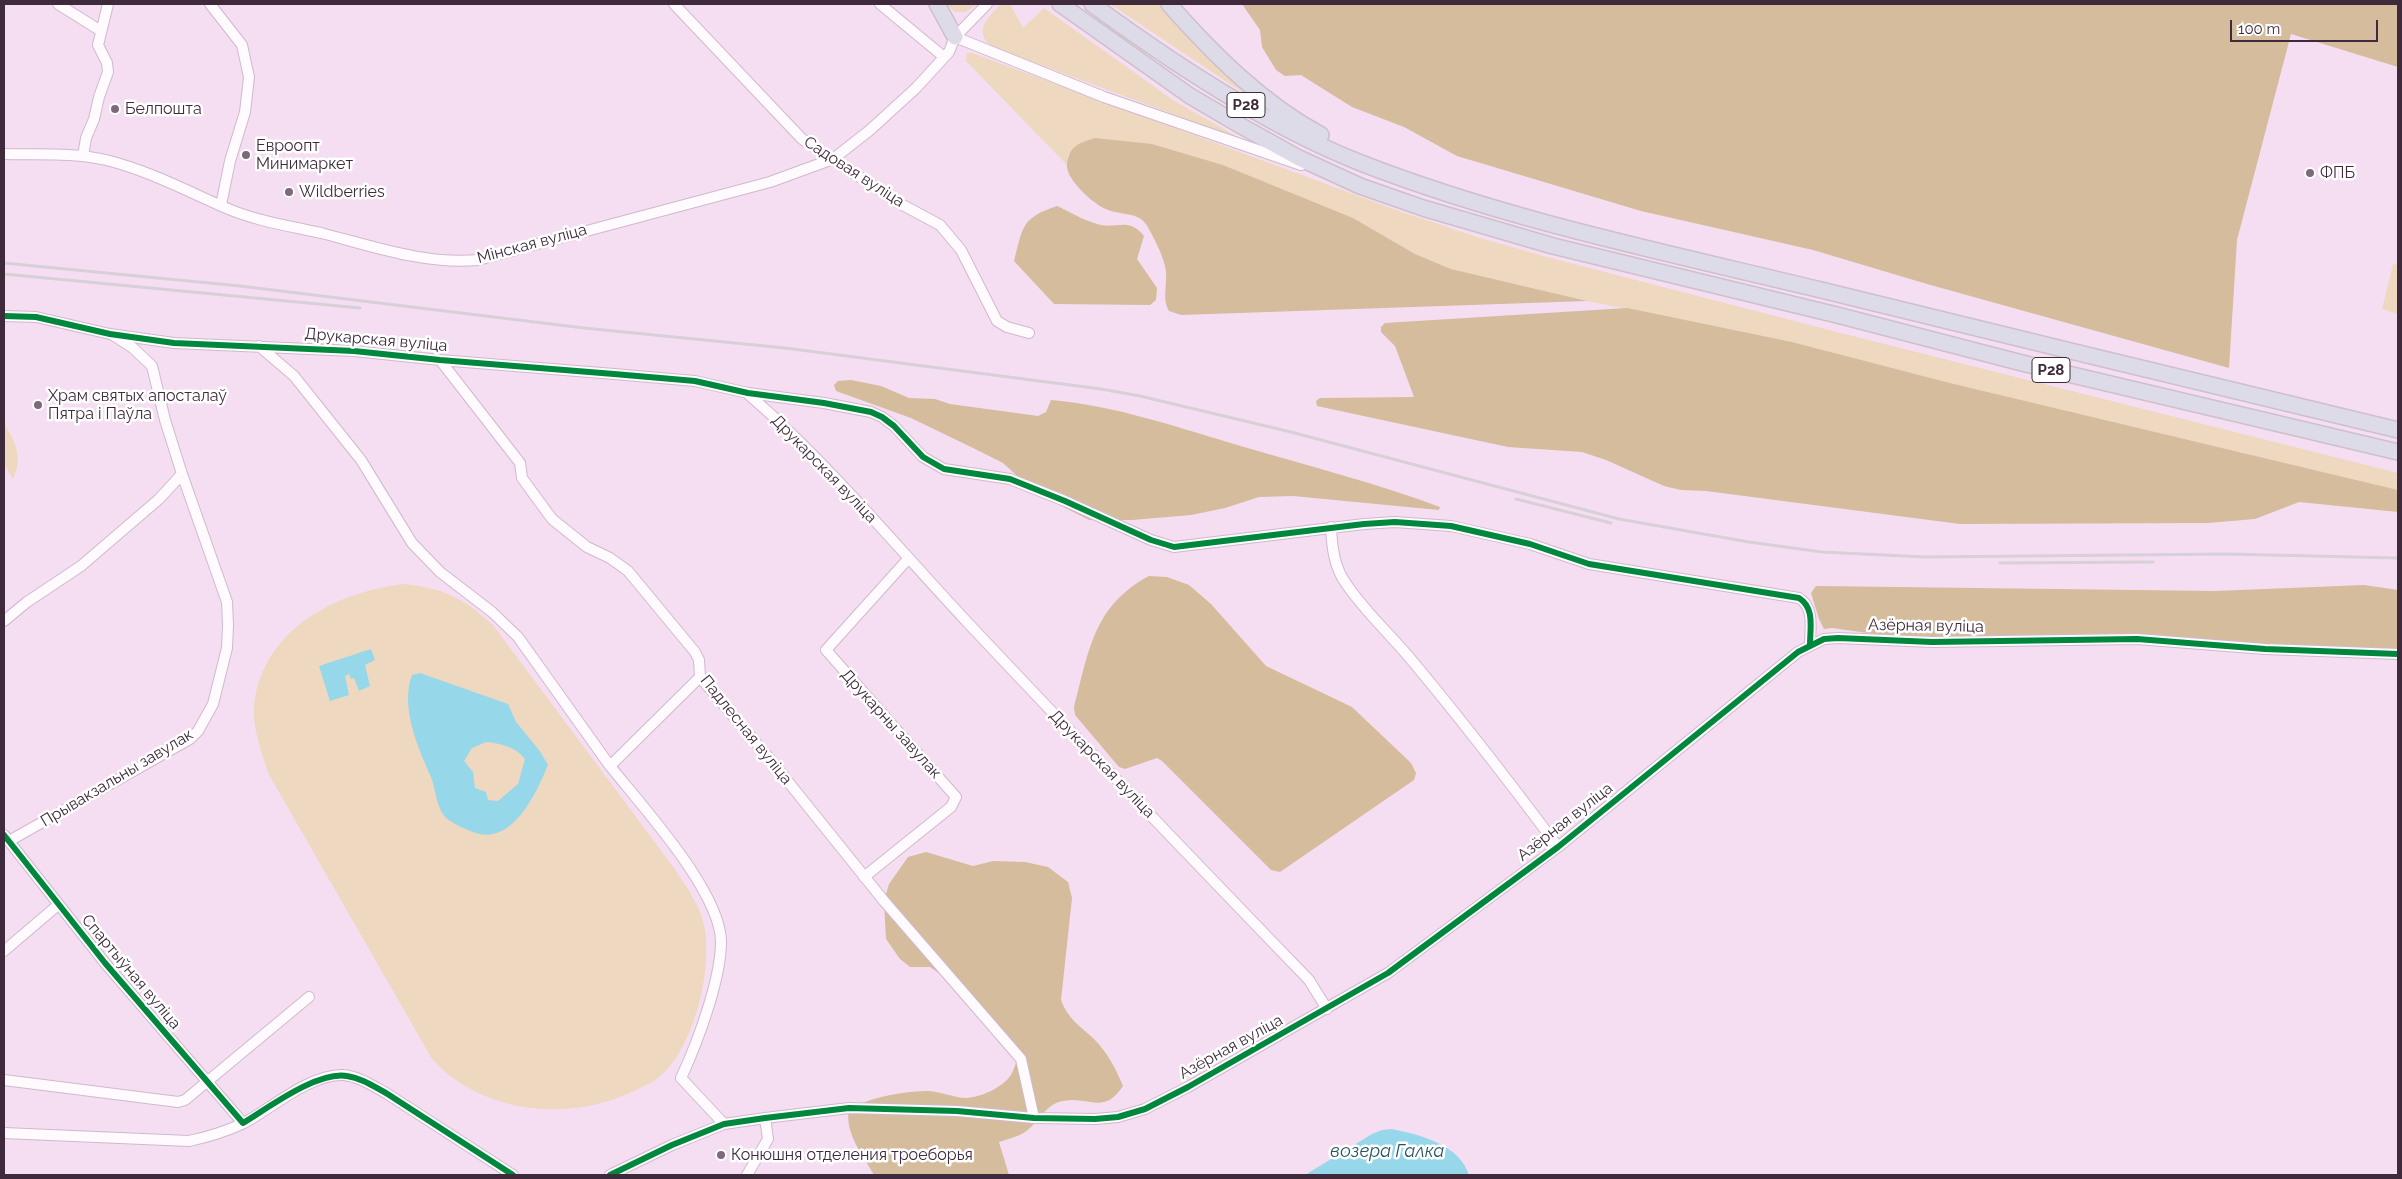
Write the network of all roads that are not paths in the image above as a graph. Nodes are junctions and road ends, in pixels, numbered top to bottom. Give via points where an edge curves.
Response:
1 (58, 4) edge
2 (108, 4) edge
3 (210, 4) edge
4 (674, 4) edge
5 (880, 4) edge
6 (938, 4) edge
7 (987, 4) edge
8 (1060, 4) edge
9 (1092, 4) edge
10 (1169, 4) edge
11 (101, 31) junction
12 (955, 38) junction
13 (944, 57) junction
14 (4, 154) edge
15 (83, 156) junction
16 (833, 159) junction
17 (1414, 182) junction
18 (1360, 186) junction
19 (221, 205) junction
20 (4, 316) edge
21 (1029, 333) dead end
22 (110, 334) junction
23 (259, 346) junction
24 (440, 360) junction
25 (748, 393) junction
26 (2398, 430) edge
27 (2398, 452) edge
28 (182, 474) junction
29 (1331, 527) junction
30 (908, 559) junction
31 (4, 621) edge
32 (1810, 645) junction
33 (2398, 654) edge
34 (700, 677) junction
35 (610, 766) junction
36 (7, 838) edge
37 (1558, 847) junction
38 (864, 877) junction
39 (58, 905) junction
40 (4, 951) edge
41 (309, 997) dead end
42 (1327, 1008) junction
43 (4, 1080) edge
44 (206, 1081) junction
45 (765, 1118) junction
46 (1034, 1118) junction
47 (243, 1123) junction
48 (724, 1124) junction
49 (4, 1133) edge
50 (513, 1175) edge
51 (610, 1175) edge
52 (748, 1175) edge

1 - 11 street
2 - 11 street
3 - 19 street via 242,45 249,77 245,112
4 - 16 street, Садовая вуліца via 802,139
5 - 13 street
6 - 12 highway
7 - 12 street, Мінская вуліца
8 - 18 highway, Р28 via 1190,96 1299,158
9 - 17 highway, Р28 via 1180,65 1267,118 1360,163
10 - 17 highway via 1210,49 1272,104 1307,128
11 - 15 street via 98,50 108,72
12 - 13 street, Мінская вуліца
12 - 18 street via 1104,97
13 - 16 street, Мінская вуліца via 892,111
14 - 15 street, Мінская вуліца
15 - 19 street, Мінская вуліца via 132,168
16 - 19 street, Мінская вуліца via 770,182 495,257 464,262 420,257 261,219
16 - 21 street, Садовая вуліца via 899,203 940,225 961,250 997,321 1007,328
17 - 26 highway, Р28 via 1594,235
18 - 27 highway, Р28 via 1553,246 2026,364
20 - 22 street, Друкарская вуліца via 36,316
22 - 23 street, Друкарская вуліца via 174,343
22 - 28 street, Прывакзальны завулак via 133,348 152,366
23 - 24 street, Друкарская вуліца
23 - 35 street via 294,376 361,460 412,543 440,572 492,612 518,637
24 - 25 street, Друкарская вуліца via 695,381
24 - 34 street, Падлесная вуліца via 520,463 522,478 552,519 587,547 628,571 695,652
25 - 29 street via 871,412 894,426 924,458 944,469 1010,480 1174,547
25 - 30 street, Друкарская вуліца via 784,425
28 - 31 street via 159,499 82,566
28 - 36 street, Прывакзальны завулак via 227,602 227,648 213,704 190,739
29 - 32 street via 1395,522 1451,526 1530,544 1589,564 1799,598 1810,609
29 - 37 street, Азёрная вуліца via 1332,549 1346,584 1486,751
30 - 38 street, Друкарны завулак via 826,650 956,797 951,807
30 - 42 street, Друкарская вуліца via 1309,980
32 - 33 street, Азёрная вуліца via 1838,638 1932,642 2137,639 2265,649
32 - 37 street, Азёрная вуліца
34 - 35 street
34 - 38 street, Падлесная вуліца
35 - 48 street via 689,865 717,923 721,942 717,969 692,1055 681,1078
36 - 39 street, Спартыўная вуліца
37 - 42 street, Азёрная вуліца via 1388,974
38 - 46 street, Падлесная вуліца via 1021,1058
39 - 40 street
39 - 44 street, Спартыўная вуліца
41 - 44 street
42 - 46 street, Азёрная вуліца via 1145,1109 1118,1117 1095,1119
43 - 44 street via 170,1102 185,1100
44 - 47 street, Спартыўная вуліца
45 - 46 street, Азёрная вуліца via 849,1108 957,1111
45 - 48 street, Азёрная вуліца
45 - 52 street via 768,1139
47 - 49 street via 189,1141
47 - 50 street via 316,1081 345,1075 386,1093
48 - 51 street, Азёрная вуліца

